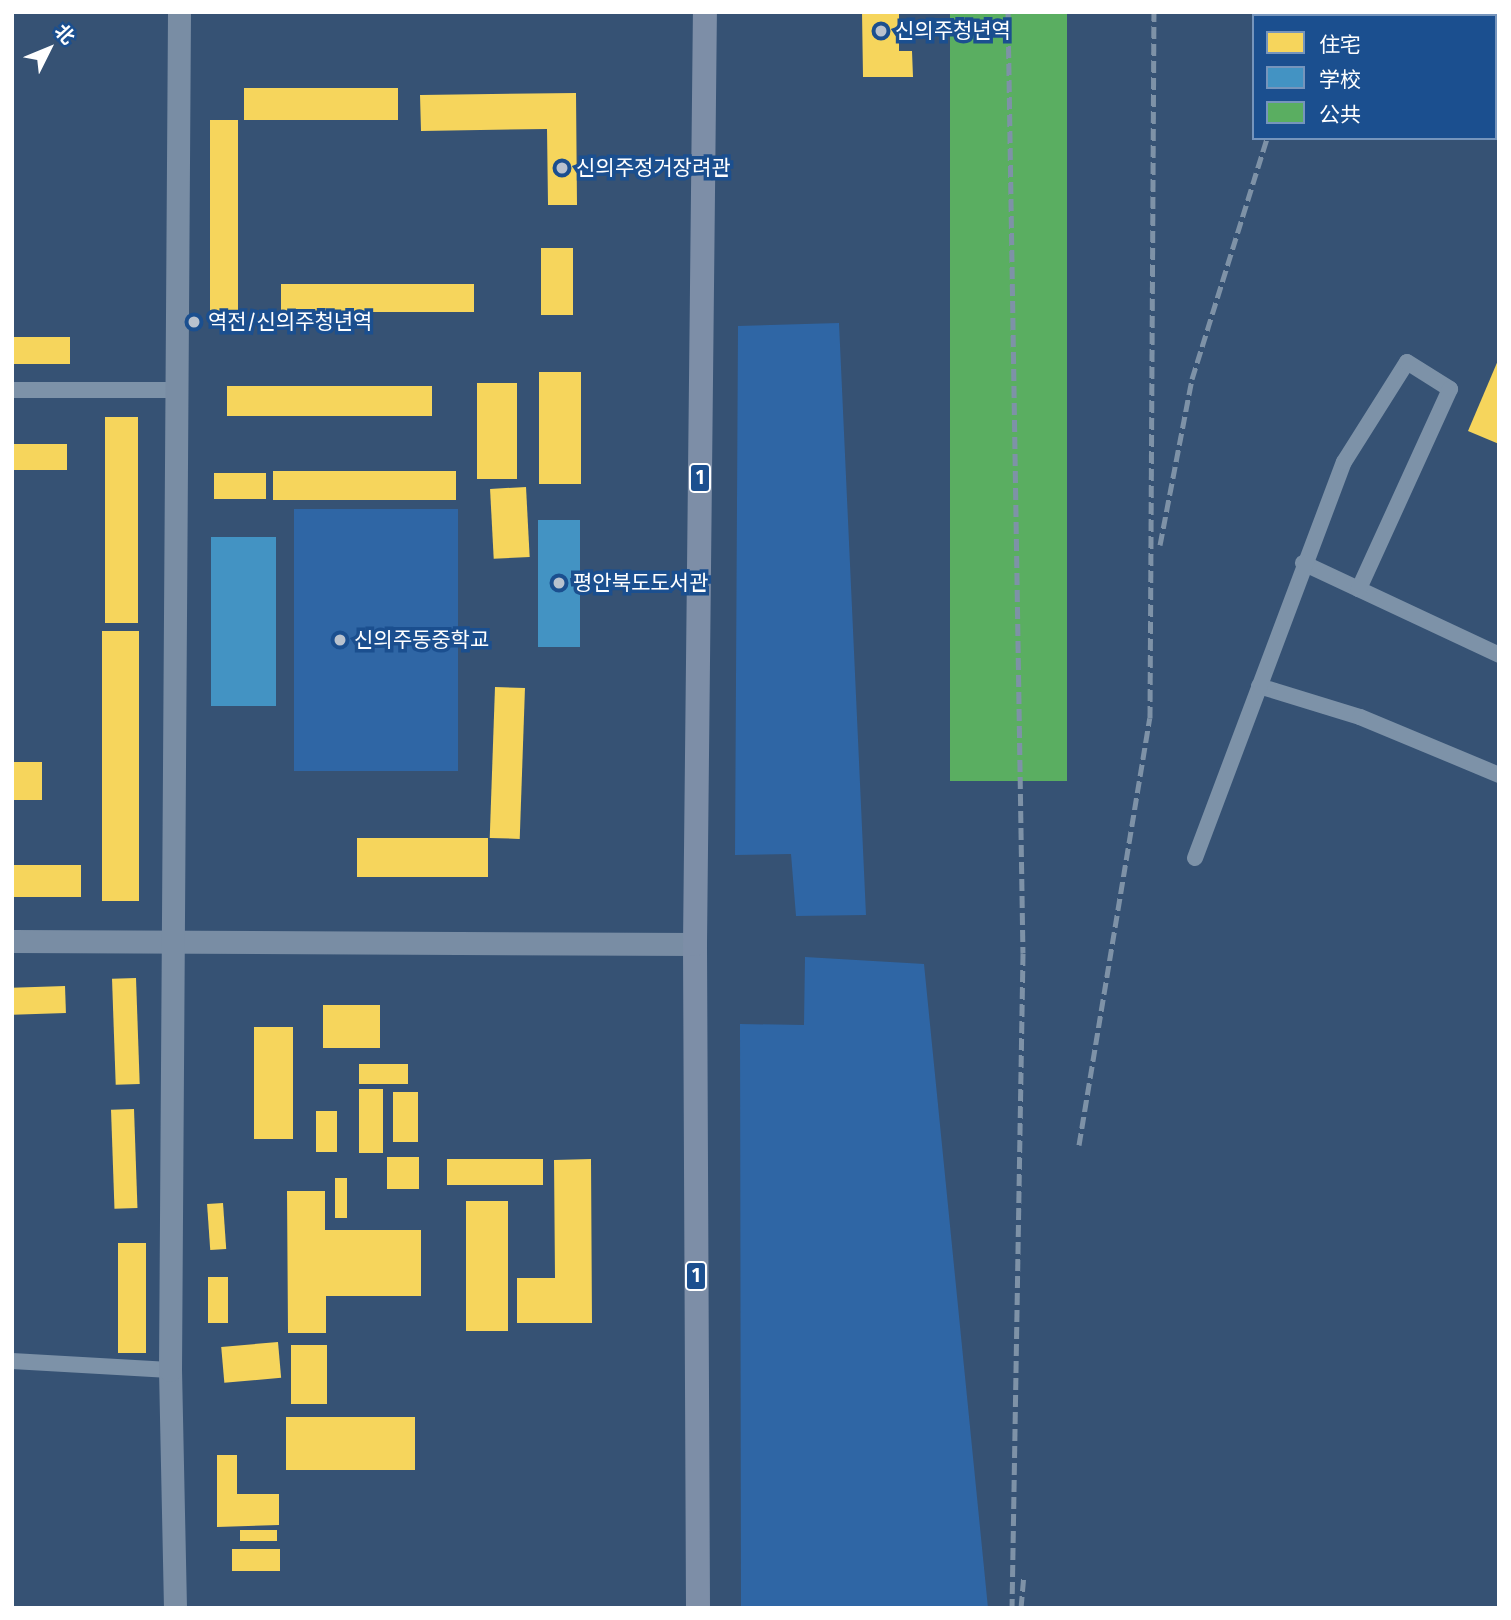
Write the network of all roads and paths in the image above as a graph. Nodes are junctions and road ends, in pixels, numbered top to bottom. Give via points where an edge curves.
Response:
1 (179, 12) edge
2 (705, 12) edge
3 (12, 390) edge
4 (172, 390) junction
5 (1303, 563) junction
6 (1359, 589) junction
7 (1499, 655) edge
8 (1259, 686) junction
9 (1499, 775) edge
10 (1195, 858) dead end
11 (12, 941) edge
12 (177, 942) junction
13 (695, 944) junction
14 (12, 1362) edge
15 (170, 1370) junction
16 (175, 1608) edge
17 (698, 1608) edge

1 - 4 main road
2 - 13 main road, 1
3 - 4 street
4 - 12 main road
5 - 6 street
5 - 6 street via 1344,462 1407,362 1450,389
5 - 8 street
6 - 7 street
8 - 9 street via 1360,717
8 - 10 street
11 - 12 main road
12 - 13 main road
12 - 15 main road
13 - 17 main road, 1
14 - 15 street
15 - 16 main road

